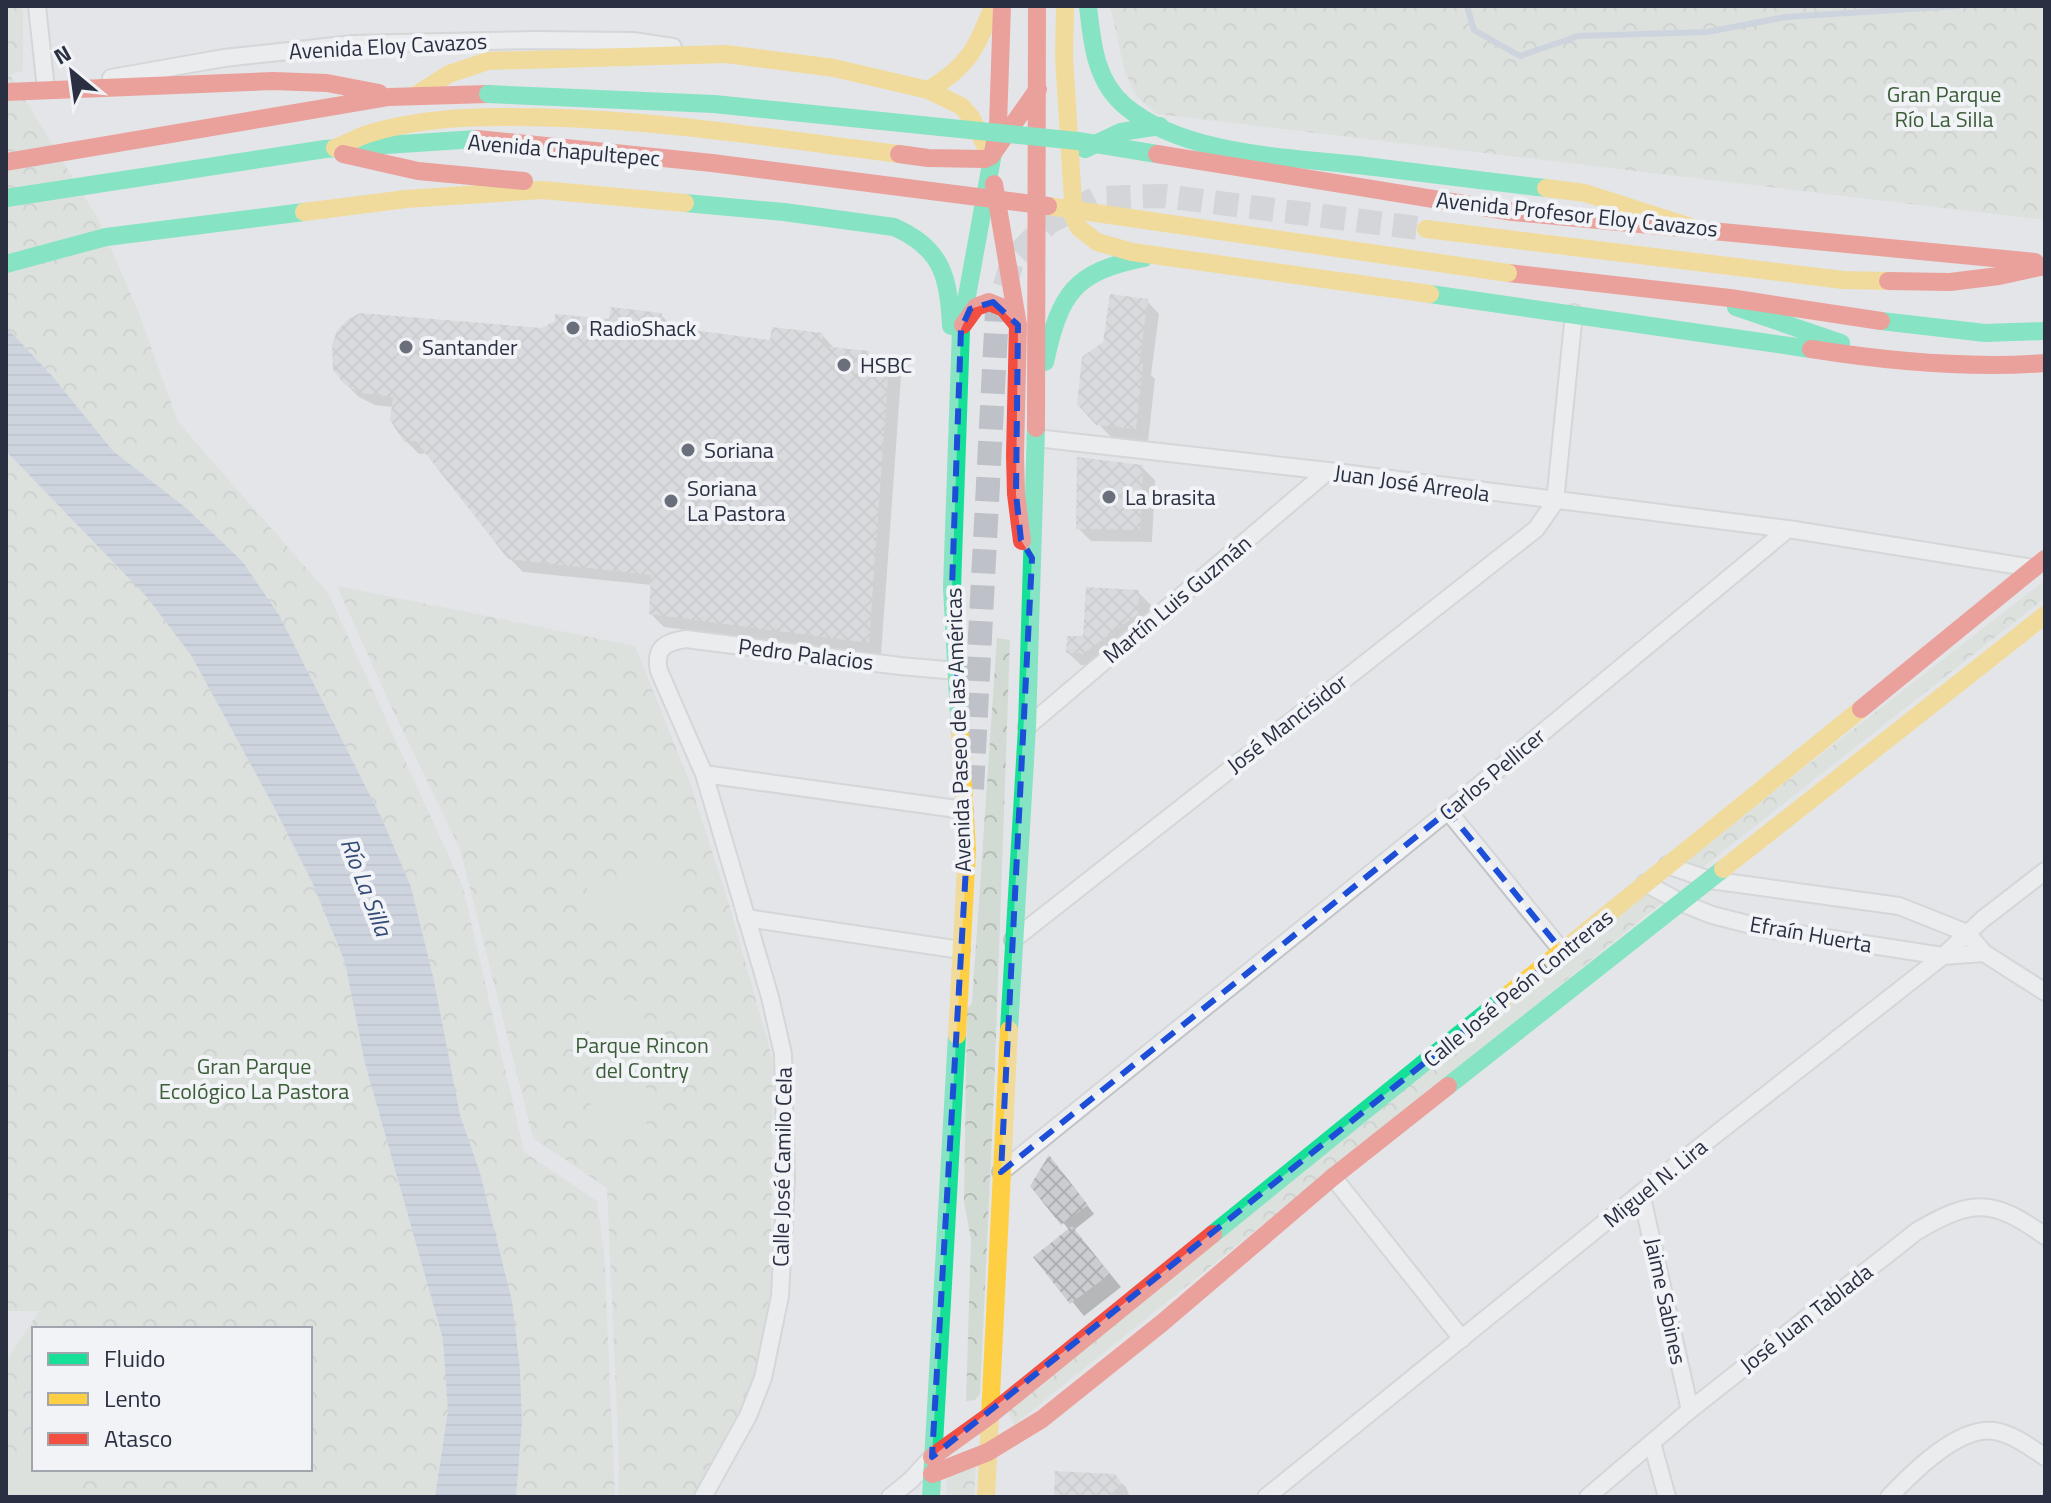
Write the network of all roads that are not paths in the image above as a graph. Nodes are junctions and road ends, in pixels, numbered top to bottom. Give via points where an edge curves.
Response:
1 (37, 6) edge
2 (993, 6) edge
3 (1002, 6) edge
4 (1037, 6) edge
5 (1065, 6) edge
6 (1088, 6) edge
7 (726, 54) junction
8 (49, 89) junction
9 (1038, 89) junction
10 (928, 90) junction
11 (6, 92) edge
12 (414, 96) junction
13 (389, 97) junction
14 (1161, 126) junction
15 (330, 148) junction
16 (991, 156) junction
17 (6, 162) edge
18 (1069, 164) junction
19 (542, 190) junction
20 (6, 198) edge
21 (1033, 209) junction
22 (1691, 227) junction
23 (1000, 228) junction
24 (1426, 229) tunnel mouth
25 (1155, 257) junction
26 (6, 264) edge
27 (2045, 264) edge
28 (1700, 293) junction
29 (1036, 298) junction
30 (1574, 313) junction
31 (1018, 325) junction
32 (961, 329) junction
33 (2045, 331) edge
34 (1873, 359) junction
35 (2045, 363) edge
36 (1036, 411) junction
37 (958, 414) junction
38 (1036, 438) junction
39 (1328, 471) junction
40 (1555, 502) junction
41 (1788, 529) junction
42 (1032, 558) junction
43 (2039, 563) edge
44 (2045, 615) edge
45 (658, 650) joint
46 (957, 671) junction
47 (1027, 727) junction
48 (704, 774) junction
49 (964, 810) junction
50 (1448, 811) junction
51 (1667, 865) junction
52 (2045, 871) edge
53 (1710, 880) junction
54 (1645, 883) junction
55 (1682, 903) junction
56 (746, 918) junction
57 (1967, 933) junction
58 (1013, 940) junction
59 (961, 950) junction
60 (1563, 952) junction
61 (1984, 953) junction
62 (1943, 956) junction
63 (2045, 992) edge
64 (1001, 1172) junction
65 (1333, 1177) junction
66 (1641, 1193) junction
67 (2045, 1236) edge
68 (1462, 1339) junction
69 (1690, 1410) junction
70 (989, 1416) junction
71 (1652, 1443) junction
72 (988, 1452) junction
73 (2045, 1457) edge
74 (932, 1466) junction
75 (703, 1497) edge
76 (890, 1497) edge
77 (931, 1497) edge
78 (986, 1497) edge
79 (1266, 1497) edge
80 (1588, 1497) edge
81 (1667, 1497) edge
82 (1889, 1497) edge

1 - 8 street
2 - 10 main road via 967,64
3 - 16 main road, Avenida Paseo de las Américas via 1000,105
4 - 9 main road
5 - 18 main road
6 - 14 main road via 1093,54 1110,90 1140,117
7 - 8 street, Avenida Eloy Cavazos via 633,41 353,44 224,58
7 - 10 main road via 834,68
7 - 12 main road via 488,61 444,74
8 - 11 main road
8 - 13 main road via 331,83
9 - 16 main road
9 - 21 main road
10 - 16 main road via 961,106
12 - 13 main road
12 - 22 main road, Avenida Profesor Eloy Cavazos, bridge via 714,104 1078,141 1513,212
13 - 17 main road
14 - 18 main road via 1111,136
14 - 22 main road via 1182,137 1240,151 1585,193
15 - 16 main road via 405,126 512,116 639,121 928,158
15 - 19 main road via 375,163 525,181
15 - 20 main road, Avenida Chapultepec
15 - 21 main road, Avenida Chapultepec, bridge via 477,139 712,163
16 - 23 main road
16 - 32 main road, Avenida Paseo de las Américas
18 - 25 main road via 1074,218 1083,236
19 - 26 main road via 406,199 106,237
19 - 37 main road via 784,212 911,233 931,250 950,292
21 - 28 main road, bridge via 1508,273
21 - 29 main road
22 - 27 main road, Avenida Profesor Eloy Cavazos
23 - 29 main road
23 - 31 main road
24 - 27 main road via 1843,280 1950,282
25 - 30 main road
25 - 36 main road via 1103,266 1077,282 1054,326
28 - 33 main road via 1959,331
28 - 34 main road via 1852,346
29 - 36 main road
30 - 34 main road
30 - 40 street
31 - 32 main road via 1001,305 985,302 970,309
31 - 42 main road via 1016,494 1021,540
32 - 37 main road, Avenida Paseo de las Américas
34 - 35 main road
36 - 38 main road
37 - 46 main road, Avenida Paseo de las Américas via 952,588
38 - 39 street, Juan José Arreola
38 - 42 main road
39 - 40 street, Juan José Arreola
39 - 47 street, Martín Luis Guzmán
40 - 41 street, Juan José Arreola
40 - 58 street, José Mancisidor via 1536,529
41 - 43 street
41 - 50 street, Carlos Pellicer
42 - 47 main road
43 - 51 main road, Calle José Peón Contreras
44 - 53 main road, Calle José Peón Contreras
45 - 46 street, Pedro Palacios via 686,639
45 - 48 street, Calle José Camilo Cela via 659,671
46 - 49 main road, Avenida Paseo de las Américas
47 - 58 main road
48 - 49 street
48 - 56 street, Calle José Camilo Cela
49 - 59 main road, Avenida Paseo de las Américas
50 - 60 street
50 - 64 street, Carlos Pellicer
51 - 53 street, Efraín Huerta
51 - 54 main road, Calle José Peón Contreras
52 - 57 street, Miguel N. Lira
53 - 55 main road, Calle José Peón Contreras
53 - 57 street, Efraín Huerta via 1888,903
54 - 55 street, Efraín Huerta
54 - 60 main road, Calle José Peón Contreras
55 - 62 street, Efraín Huerta via 1767,929
55 - 65 main road, Calle José Peón Contreras
56 - 59 street
56 - 75 street, Calle José Camilo Cela via 783,1054 786,1179 780,1296 763,1378
57 - 61 street, Efraín Huerta
57 - 62 street, Miguel N. Lira
58 - 64 main road
59 - 74 main road, Avenida Paseo de las Américas
60 - 70 main road, Calle José Peón Contreras
61 - 62 street, Efraín Huerta
61 - 63 street, Efraín Huerta
62 - 66 street, Miguel N. Lira
64 - 70 main road
65 - 68 street
65 - 72 main road, Calle José Peón Contreras via 1042,1419
66 - 68 street, Miguel N. Lira
66 - 69 street, Jaime Sabines
67 - 69 street, José Juan Tablada via 1997,1209 1972,1206 1949,1212 1917,1231
68 - 79 street, Miguel N. Lira
69 - 71 street, José Juan Tablada
70 - 72 main road
70 - 74 main road, Calle José Peón Contreras
71 - 80 street, José Juan Tablada
71 - 81 street
72 - 74 main road, Calle José Peón Contreras
72 - 78 main road
73 - 82 street via 1994,1431 1974,1432 1948,1445
74 - 76 street
74 - 77 main road, Avenida Paseo de las Américas

